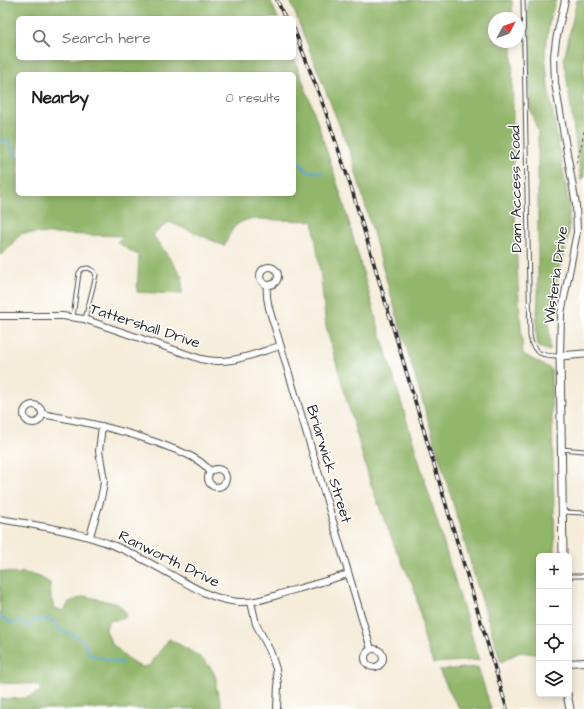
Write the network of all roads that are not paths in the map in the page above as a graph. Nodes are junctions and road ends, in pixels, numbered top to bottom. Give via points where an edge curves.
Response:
1 (523, 0) edge
2 (564, 0) edge
3 (267, 285) dead end
4 (0, 316) edge
5 (72, 317) junction
6 (85, 320) junction
7 (280, 346) junction
8 (584, 354) edge
9 (560, 356) junction
10 (42, 414) dead end
11 (102, 426) junction
12 (561, 449) junction
13 (584, 451) edge
14 (210, 471) dead end
15 (562, 512) junction
16 (584, 513) edge
17 (0, 519) edge
18 (90, 536) junction
19 (563, 553) edge
20 (348, 574) junction
21 (572, 576) edge
22 (584, 576) edge
23 (251, 602) junction
24 (371, 649) dead end
25 (572, 662) edge
26 (584, 662) edge
27 (568, 697) edge
28 (277, 709) edge
29 (570, 709) edge

1 - 9 lane, Dam Access Road via 530,336 533,347 538,352 545,356
2 - 9 street, Wisteria Drive via 554,56 555,83 576,205 576,232 561,314
3 - 7 street, Briarwick Street via 267,300
4 - 5 street, Tattershall Drive
5 - 6 street, Tattershall Drive
5 - 6 lane via 79,273 88,268 96,275
6 - 7 street, Tattershall Drive via 213,361 238,359
7 - 20 street, Briarwick Street
8 - 9 street
9 - 12 street, Wisteria Drive
10 - 11 street
11 - 14 street via 175,450 202,463
11 - 18 street via 100,451 104,480
12 - 13 lane
12 - 15 street, Wisteria Drive
15 - 16 lane
15 - 19 street, Wisteria Drive
17 - 18 street, Ranworth Drive
18 - 23 street, Ranworth Drive via 127,551 209,596
20 - 23 street, Ranworth Drive
20 - 24 street, Briarwick Street
21 - 22 lane
23 - 28 street via 256,624 270,651 277,674
25 - 26 street
27 - 29 street

